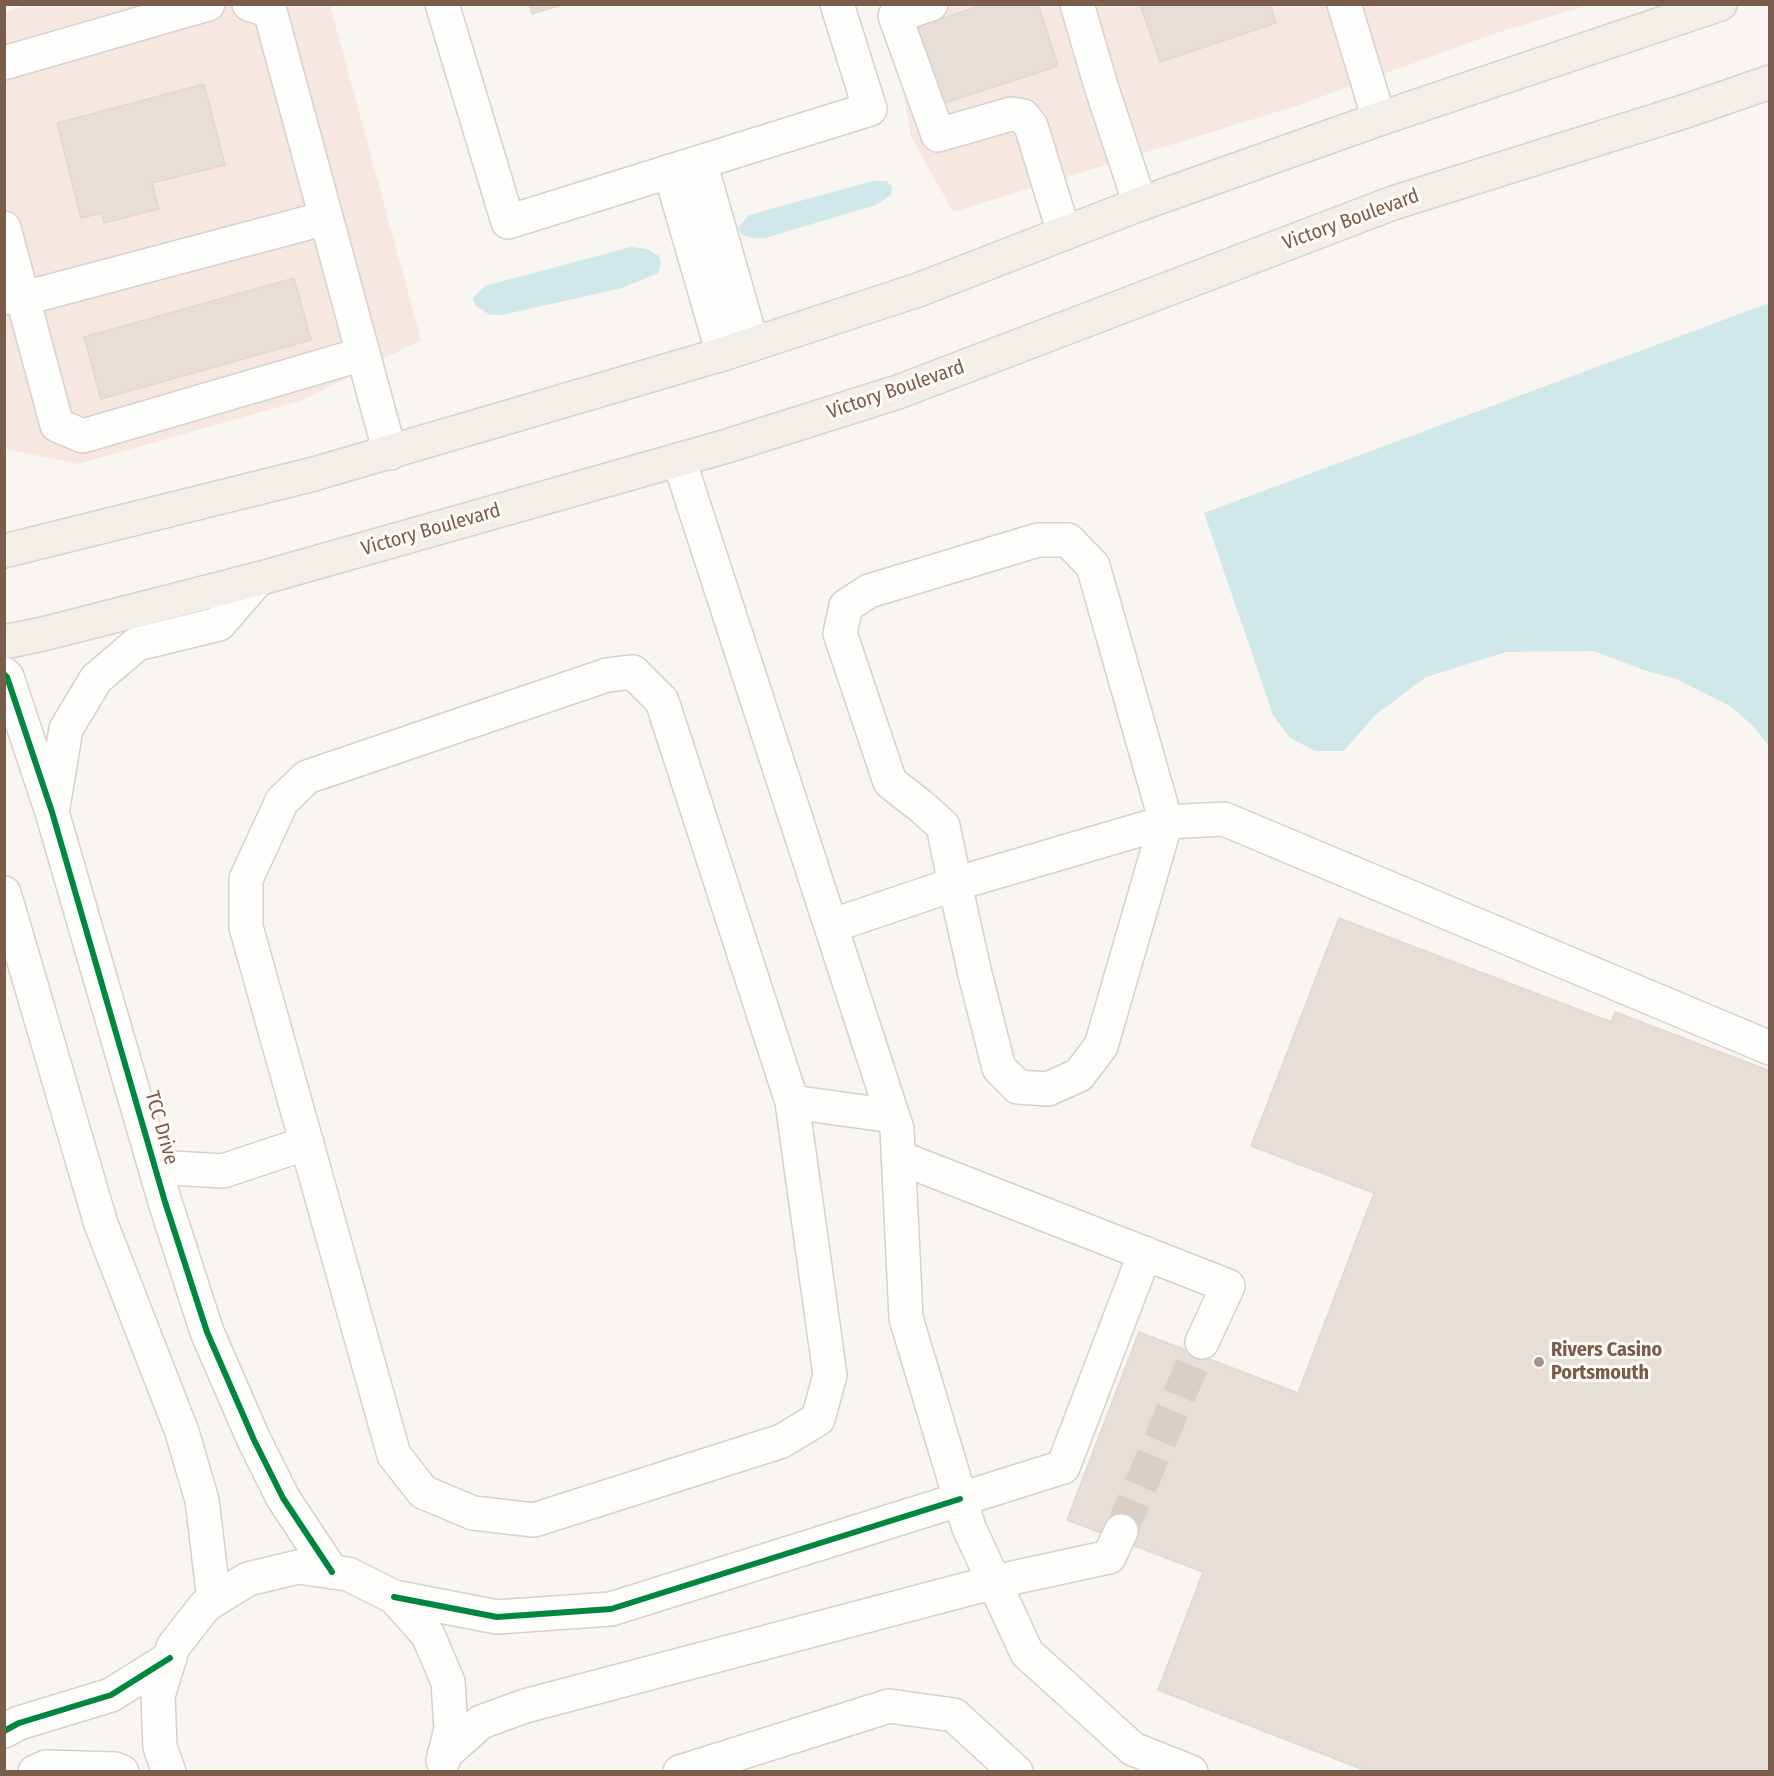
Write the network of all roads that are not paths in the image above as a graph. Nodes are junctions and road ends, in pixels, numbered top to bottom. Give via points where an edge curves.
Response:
1 (208, 4) edge
2 (249, 4) edge
3 (442, 4) edge
4 (837, 4) edge
5 (931, 4) edge
6 (1077, 4) edge
7 (1344, 4) edge
8 (1720, 4) edge
9 (4, 63) edge
10 (1770, 82) edge
11 (1379, 119) junction
12 (700, 162) junction
13 (670, 171) junction
14 (1140, 204) junction
15 (326, 218) junction
16 (4, 228) edge
17 (1064, 233) junction
18 (15, 298) edge
19 (738, 349) junction
20 (363, 354) junction
21 (390, 453) junction
22 (679, 460) junction
23 (4, 551) edge
24 (258, 579) junction
25 (4, 642) edge
26 (4, 674) edge
27 (52, 812) junction
28 (1166, 822) junction
29 (955, 884) junction
30 (4, 893) edge
31 (831, 926) junction
32 (1770, 1048) edge
33 (792, 1102) junction
34 (893, 1116) junction
35 (307, 1143) junction
36 (898, 1157) junction
37 (155, 1167) junction
38 (1145, 1253) junction
39 (1202, 1342) tunnel mouth
40 (960, 1499) junction
41 (1121, 1531) tunnel mouth
42 (332, 1572) junction
43 (994, 1582) junction
44 (394, 1597) junction
45 (214, 1600) junction
46 (170, 1658) junction
47 (4, 1731) edge
48 (1128, 1760) edge
49 (442, 1763) edge
50 (35, 1772) edge
51 (122, 1772) edge
52 (170, 1772) edge
53 (680, 1772) edge
54 (1016, 1772) edge
55 (1191, 1772) edge

1 - 9 street
2 - 15 street via 270,10
3 - 13 street via 508,222
4 - 12 street via 870,110
5 - 17 street via 895,16 938,135 1011,114 1023,116 1031,126
6 - 14 street
7 - 11 street
8 - 11 main road
10 - 22 main road, Victory Boulevard via 1394,203 898,393
11 - 14 main road
12 - 13 street
12 - 19 street
13 - 19 street
14 - 17 main road
15 - 18 street
15 - 20 street
16 - 18 street
17 - 19 main road via 918,290
18 - 20 street via 57,425 83,436
19 - 21 main road
20 - 21 street
21 - 23 main road
22 - 24 main road, Victory Boulevard
22 - 31 street
24 - 25 main road, Victory Boulevard
24 - 27 street via 219,624 137,644 96,679 66,729
26 - 27 street, TCC Drive
27 - 37 street, TCC Drive
28 - 29 street
28 - 29 street via 1101,1046 1079,1075 1048,1089 1018,1087 999,1068
28 - 29 street via 1093,566 1068,540 1038,540 869,591 846,606 840,633 890,782 943,826
28 - 32 street via 1224,819
29 - 31 street
30 - 45 street via 101,1224 183,1432 202,1500
31 - 34 street
33 - 34 street
33 - 35 street via 830,1375 818,1419 782,1441 534,1520 473,1513 423,1492 394,1455
33 - 35 street via 662,701 633,672 607,675 306,777 282,801 246,879 246,927
34 - 36 street
35 - 37 street via 223,1171
36 - 38 street
36 - 40 street via 906,1317
37 - 42 street, TCC Drive via 207,1332 254,1440 283,1498
38 - 39 street via 1228,1286
38 - 40 street via 1063,1467
40 - 43 street
40 - 44 street via 611,1609 497,1617
41 - 43 street via 1109,1557
42 - 44 street via 348,1574
42 - 45 street via 298,1567 248,1579
43 - 48 street via 1027,1653
43 - 49 street via 525,1706 481,1722
44 - 49 street via 429,1635 448,1682 451,1729
45 - 46 street via 173,1647
46 - 47 street via 111,1695
46 - 52 street via 158,1696 160,1747
48 - 55 street
50 - 51 street via 46,1767
53 - 54 street via 889,1706 954,1715

